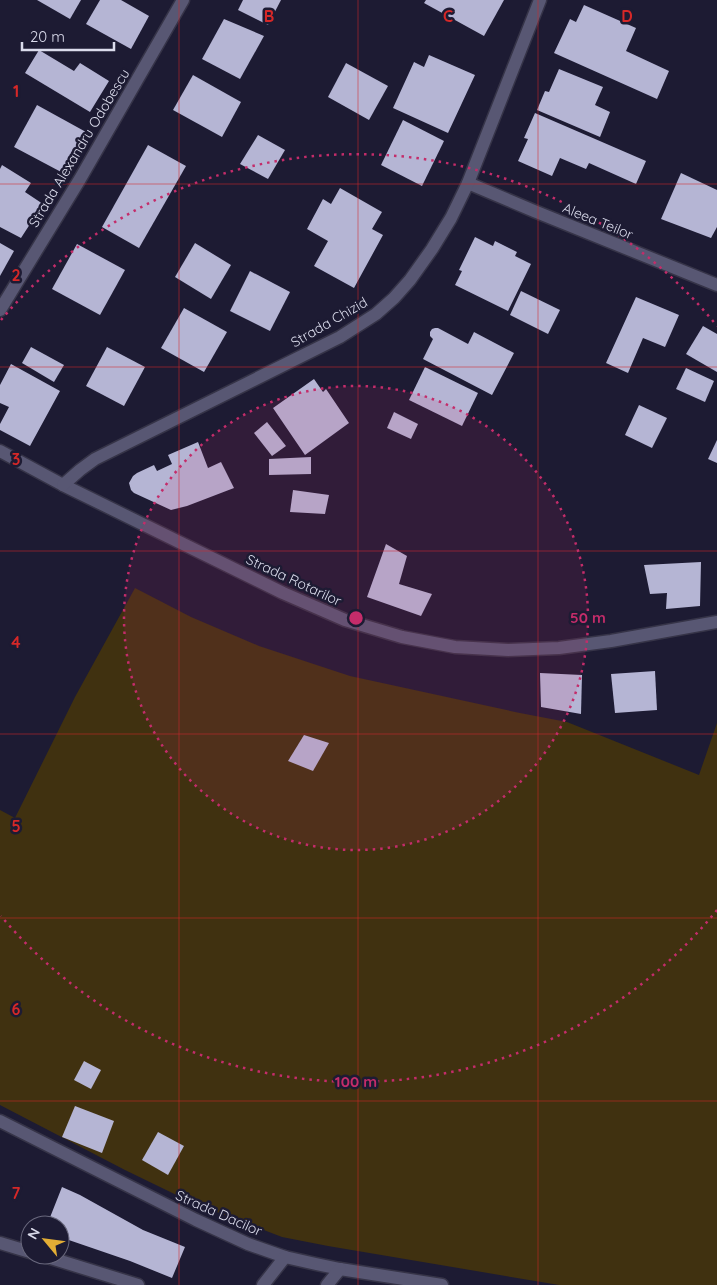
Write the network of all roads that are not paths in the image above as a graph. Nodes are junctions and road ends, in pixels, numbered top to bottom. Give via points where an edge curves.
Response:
1 (183, 0) edge
2 (540, 0) edge
3 (468, 183) junction
4 (717, 285) edge
5 (0, 310) edge
6 (0, 452) edge
7 (64, 485) junction
8 (717, 622) edge
9 (0, 1121) edge
10 (0, 1242) edge
11 (20, 1249) edge
12 (285, 1257) junction
13 (70, 1264) edge
14 (340, 1269) junction
15 (138, 1285) edge
16 (263, 1285) edge
17 (327, 1285) edge
18 (442, 1285) edge

1 - 5 street, Strada Alexandru Odobescu
2 - 3 street, Strada Chizid
3 - 4 street, Aleea Teilor
3 - 7 street, Strada Chizid via 432,249 410,280 376,314 340,337 95,459
6 - 7 street, Strada Rotarilor
7 - 8 street, Strada Rotarilor via 284,594 345,620 402,637 455,648 559,648
9 - 12 street, Strada Dacilor via 196,1220
10 - 11 street
12 - 14 street, Strada Dacilor
12 - 16 street
13 - 15 street
14 - 17 street
14 - 18 street, Strada Dacilor

